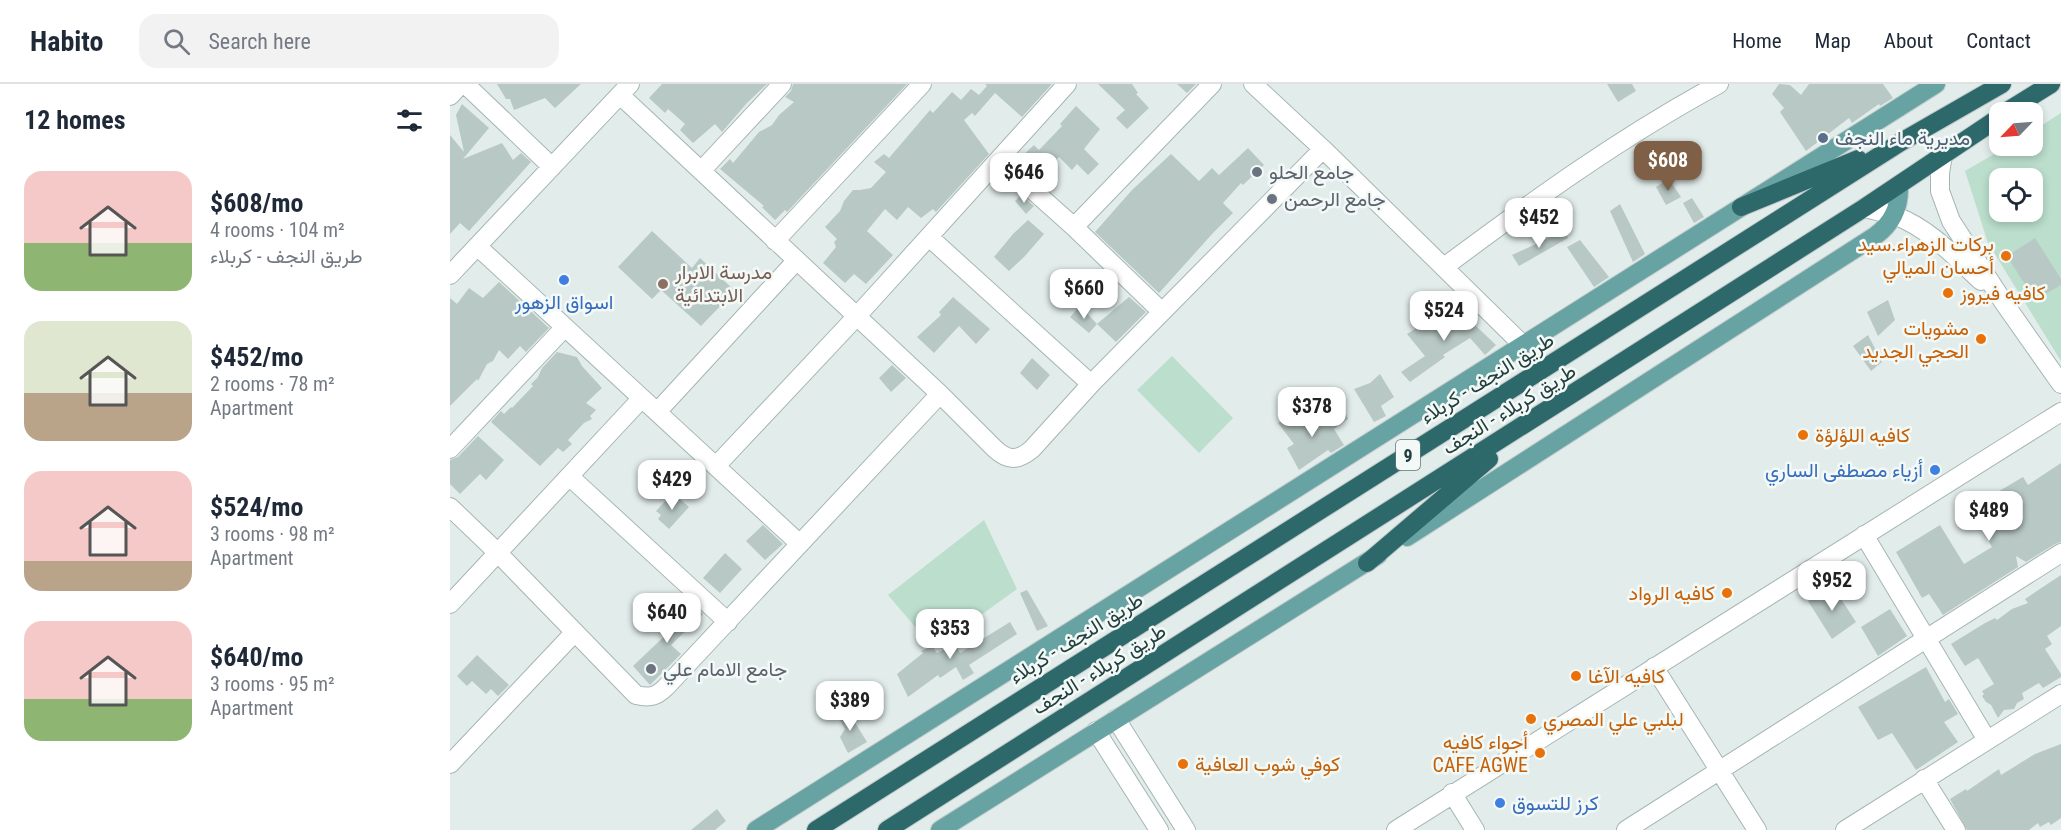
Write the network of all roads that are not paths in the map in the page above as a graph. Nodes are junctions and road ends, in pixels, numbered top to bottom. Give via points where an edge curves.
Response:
1 (463, 84) edge
2 (782, 84) edge
3 (922, 84) edge
4 (1067, 84) edge
5 (1212, 84) edge
6 (1253, 84) edge
7 (1719, 84) edge
8 (1936, 84) edge
9 (1996, 84) edge
10 (2002, 84) edge
11 (2051, 84) edge
12 (625, 89) edge
13 (2061, 94) edge
14 (450, 96) edge
15 (1982, 96) junction
16 (2023, 102) edge
17 (2040, 102) edge
18 (1989, 124) edge
19 (1901, 142) junction
20 (1323, 149) junction
21 (1943, 155) junction
22 (999, 160) junction
23 (552, 167) junction
24 (701, 171) junction
25 (1899, 184) junction
26 (1741, 207) junction
27 (1864, 208) junction
28 (1894, 216) junction
29 (1074, 227) junction
30 (929, 237) junction
31 (776, 242) junction
32 (477, 246) junction
33 (796, 261) junction
34 (1444, 267) junction
35 (450, 275) edge
36 (2004, 303) junction
37 (1162, 312) junction
38 (857, 316) junction
39 (565, 327) junction
40 (1523, 345) junction
41 (1091, 384) junction
42 (2061, 384) edge
43 (940, 394) junction
44 (642, 398) junction
45 (657, 412) junction
46 (2061, 412) edge
47 (1542, 414) junction
48 (450, 449) edge
49 (716, 466) junction
50 (569, 476) junction
51 (450, 507) edge
52 (1864, 535) junction
53 (801, 544) junction
54 (498, 553) junction
55 (2061, 553) edge
56 (1366, 563) junction
57 (450, 604) edge
58 (728, 622) junction
59 (575, 632) junction
60 (1927, 640) junction
61 (1654, 667) junction
62 (2061, 694) edge
63 (1116, 719) junction
64 (1096, 731) junction
65 (1987, 740) junction
66 (450, 764) edge
67 (1720, 771) junction
68 (1924, 779) junction
69 (1452, 793) junction
70 (756, 830) edge
71 (816, 830) edge
72 (887, 830) edge
73 (940, 830) edge
74 (1159, 830) edge
75 (1186, 830) edge
76 (1396, 830) edge
77 (1475, 830) edge
78 (1626, 830) edge
79 (1757, 830) edge
80 (1845, 830) edge
81 (1956, 830) edge

1 - 14 street
1 - 23 street
2 - 24 street
3 - 31 street
4 - 22 street
5 - 29 street
6 - 20 street
7 - 34 street via 1600,154
8 - 26 main road
9 - 15 highway
10 - 15 highway, طريق النجف - کربلاء / 9
11 - 16 highway, طريق کربلاء - النجف / 9
12 - 23 street
12 - 24 street
13 - 17 highway
15 - 19 highway, طريق النجف - کربلاء / 9
18 - 21 highway, طريق کربلاء - النجف / 9
19 - 26 highway
19 - 71 highway, طريق النجف - کربلاء / 9
20 - 34 street
20 - 37 street
21 - 25 highway, طريق کربلاء - النجف / 9
21 - 36 street via 1942,200 1964,244
22 - 29 street
22 - 30 street
23 - 32 street
24 - 31 street
25 - 27 highway, طريق کربلاء - النجف / 9
25 - 28 main road
26 - 40 main road
27 - 28 street
27 - 47 highway, طريق کربلاء - النجف / 9
28 - 36 street via 1930,235
28 - 56 main road via 1875,236
29 - 37 street
30 - 38 street
30 - 41 street
31 - 33 street
32 - 35 street
32 - 39 street
33 - 38 street
33 - 45 street
34 - 40 street
36 - 42 street
37 - 41 street
38 - 43 street
38 - 49 street
39 - 44 street
39 - 48 street
40 - 70 main road
41 - 43 street via 1032,449 1013,459 1004,457
43 - 53 street
44 - 45 street
44 - 50 street
45 - 49 street
46 - 52 street
47 - 56 highway
47 - 72 highway, طريق کربلاء - النجف / 9
49 - 53 street
50 - 54 street
50 - 58 street
51 - 54 street
52 - 60 street
52 - 61 street
53 - 58 street
54 - 57 street
54 - 59 street
55 - 60 street
56 - 63 main road
58 - 59 street via 658,695 647,698 636,695
59 - 66 street
60 - 65 street
60 - 67 street
61 - 67 street
61 - 69 street
62 - 65 street
63 - 64 main road
63 - 75 street
64 - 73 main road
64 - 74 street
65 - 68 street
67 - 78 street
67 - 79 street
68 - 80 street
68 - 81 street
69 - 76 street
69 - 77 street

